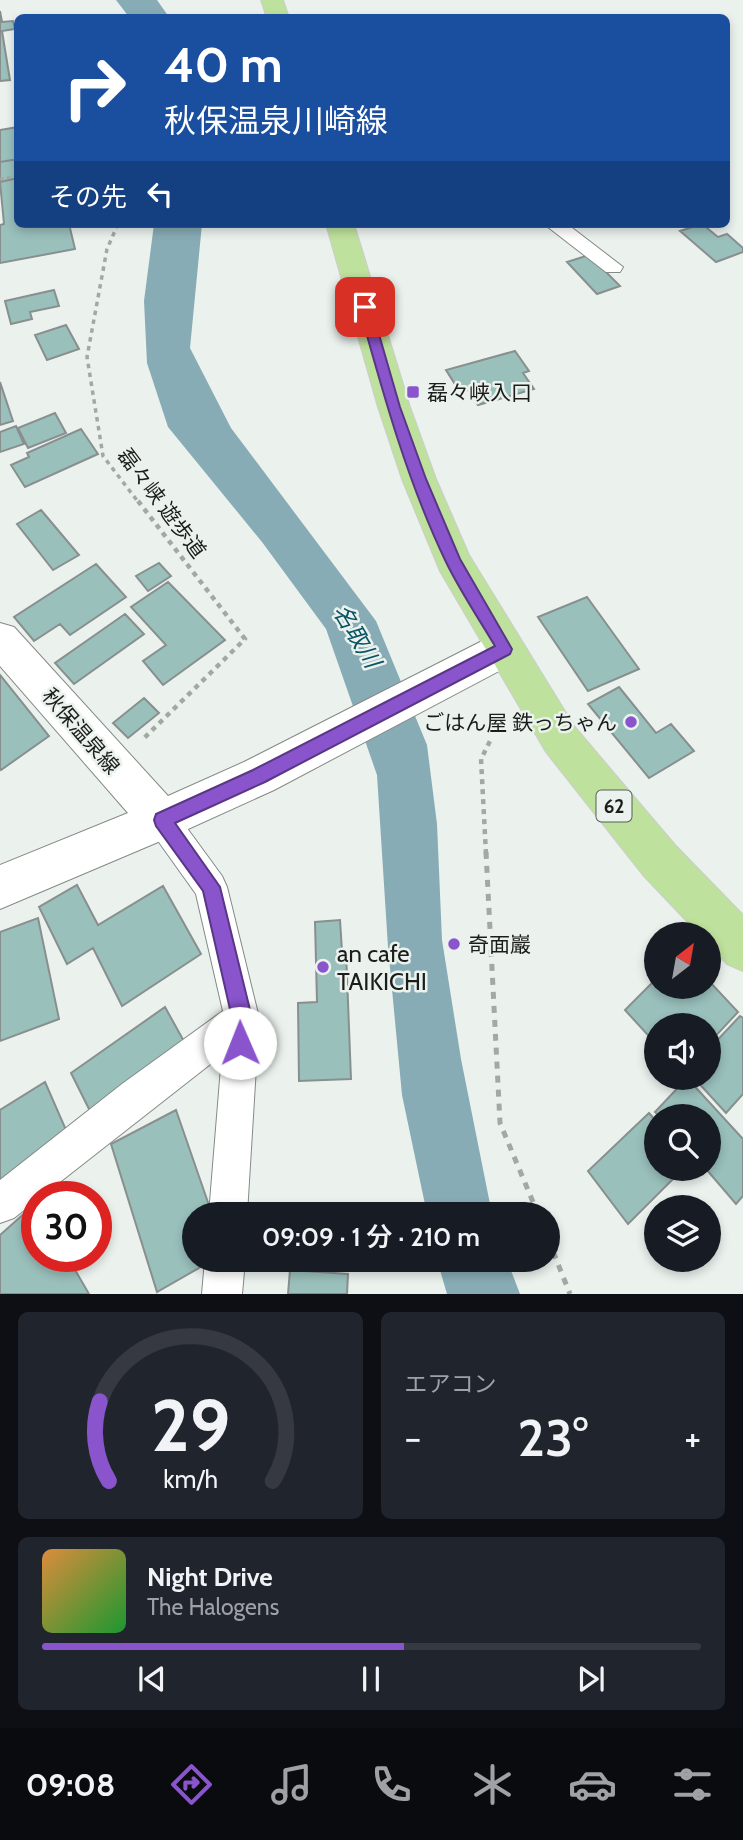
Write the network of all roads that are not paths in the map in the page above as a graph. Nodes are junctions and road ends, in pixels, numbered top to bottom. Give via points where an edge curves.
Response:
1 (341, 228) edge
2 (559, 228) edge
3 (613, 267) dead end
4 (0, 639) edge
5 (505, 649) junction
6 (162, 820) junction
7 (0, 887) edge
8 (743, 948) edge
9 (242, 1018) junction
10 (229, 1202) edge
11 (0, 1204) edge
12 (224, 1272) edge
13 (222, 1294) edge

1 - 5 main road, 62 via 419,479 453,561
2 - 3 street
4 - 6 main road, 秋保温泉線
5 - 6 main road via 259,776
5 - 8 main road, 62 via 559,739 659,860
6 - 7 main road
6 - 9 street via 211,887
9 - 10 street
9 - 11 street
12 - 13 street

